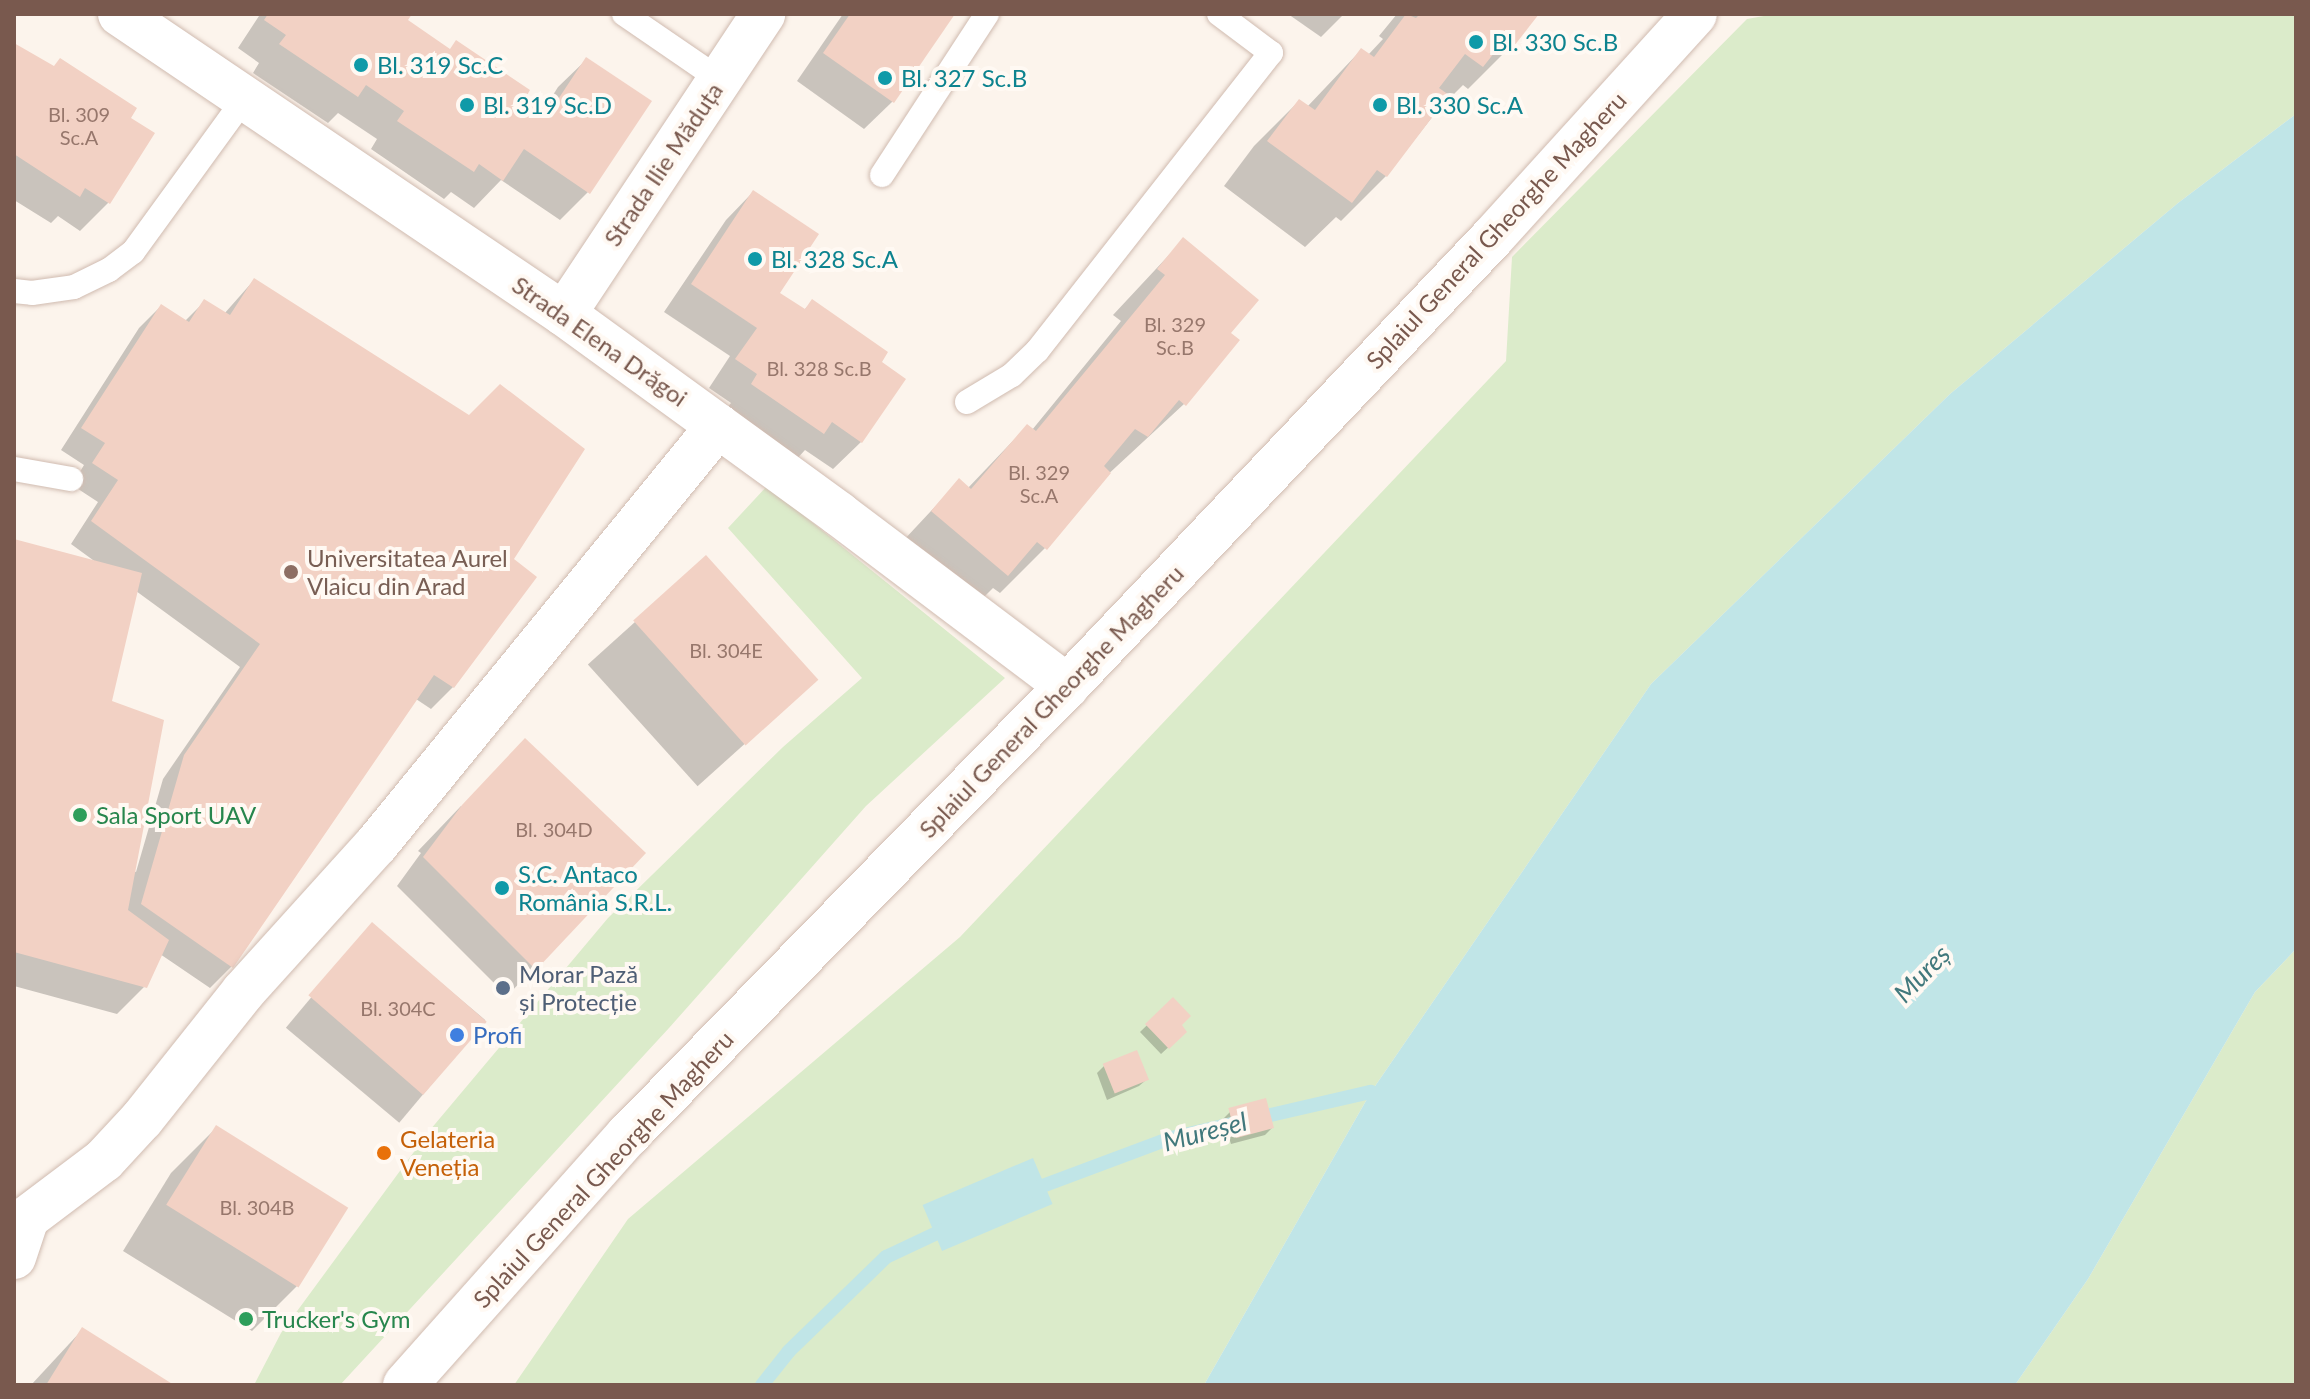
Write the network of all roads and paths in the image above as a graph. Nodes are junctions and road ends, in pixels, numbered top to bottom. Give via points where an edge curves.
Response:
1 (120, 14) edge
2 (624, 14) edge
3 (763, 14) edge
4 (987, 14) edge
5 (1219, 14) edge
6 (1695, 14) edge
7 (719, 79) junction
8 (245, 98) junction
9 (882, 175) dead end
10 (14, 291) edge
11 (564, 314) junction
12 (967, 402) dead end
13 (718, 426) junction
14 (14, 469) edge
15 (71, 479) dead end
16 (1067, 686) junction
17 (18, 1230) edge
18 (405, 1385) edge

1 - 8 street, Strada Elena Drăgoi
2 - 7 lane
3 - 7 street, Strada Ilie Măduța
4 - 9 lane
5 - 12 lane via 1271,53 1037,351 1012,375
6 - 16 street, Splaiul General Gheorghe Magheru via 1492,238
7 - 11 street, Strada Ilie Măduța
8 - 10 lane via 133,252 74,287
8 - 11 street, Strada Elena Drăgoi
11 - 13 street, Strada Elena Drăgoi
13 - 16 street, Strada Elena Drăgoi
13 - 17 street via 387,833 243,992 142,1119 104,1160
14 - 15 lane
16 - 18 street, Splaiul General Gheorghe Magheru via 628,1135

